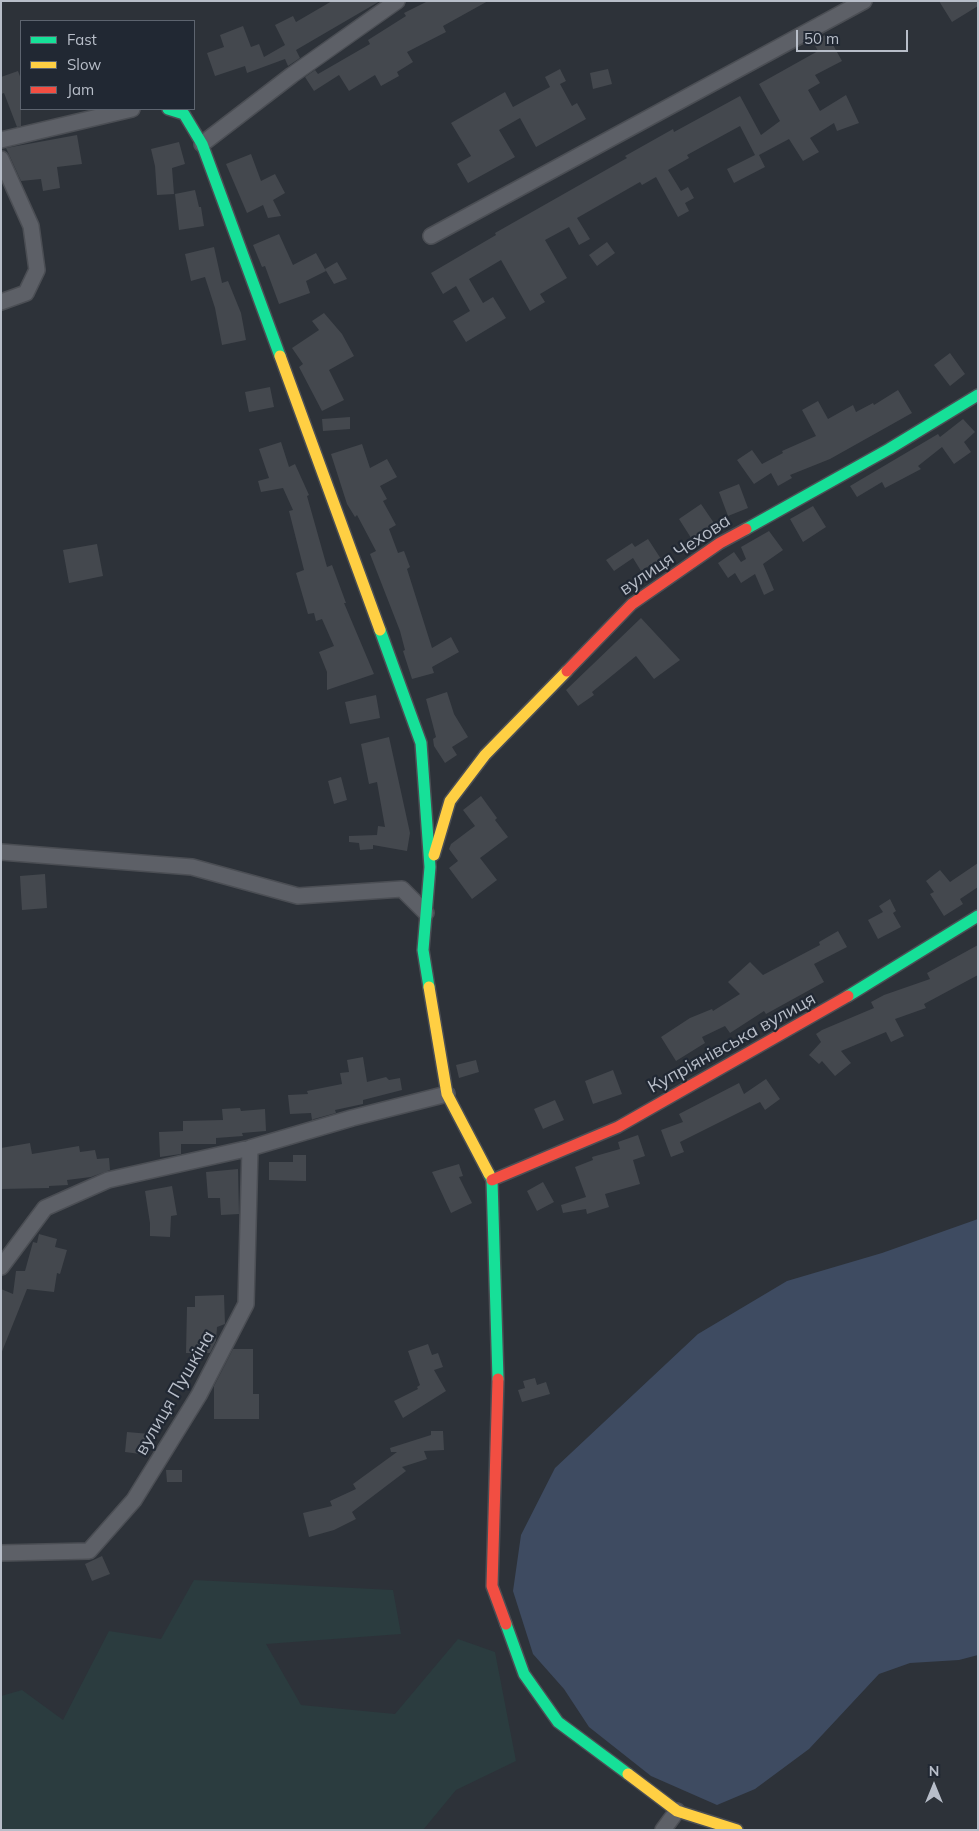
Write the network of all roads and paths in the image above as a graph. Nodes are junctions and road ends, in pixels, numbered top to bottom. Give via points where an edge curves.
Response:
1 (397, 1) edge
2 (864, 1) edge
3 (128, 110) edge
4 (171, 110) edge
5 (1, 140) edge
6 (202, 144) junction
7 (1, 159) edge
8 (431, 236) dead end
9 (1, 302) edge
10 (978, 395) edge
11 (1, 852) edge
12 (430, 867) junction
13 (426, 913) junction
14 (978, 916) edge
15 (447, 1094) junction
16 (250, 1148) junction
17 (492, 1180) junction
18 (1, 1267) edge
19 (1, 1553) edge
20 (677, 1811) junction
21 (663, 1830) edge
22 (737, 1830) edge

1 - 6 street
2 - 8 street
3 - 5 street
4 - 6 street via 184,114
6 - 12 street via 421,743
7 - 9 street via 31,226 37,270 26,293
10 - 12 street, вулиця Чехова via 889,449 720,542 632,604 485,755 450,801
11 - 13 street via 192,867 298,896 402,890
12 - 13 street
13 - 15 street via 423,950
14 - 17 street, Купріянівська вулиця via 813,1018 618,1128
15 - 16 street
15 - 17 street
16 - 18 street via 108,1180 45,1208
16 - 19 street, вулиця Пушкіна via 246,1304 199,1395 134,1500 89,1551
17 - 20 street via 498,1375 492,1586 524,1674 558,1722
20 - 21 street
20 - 22 street

